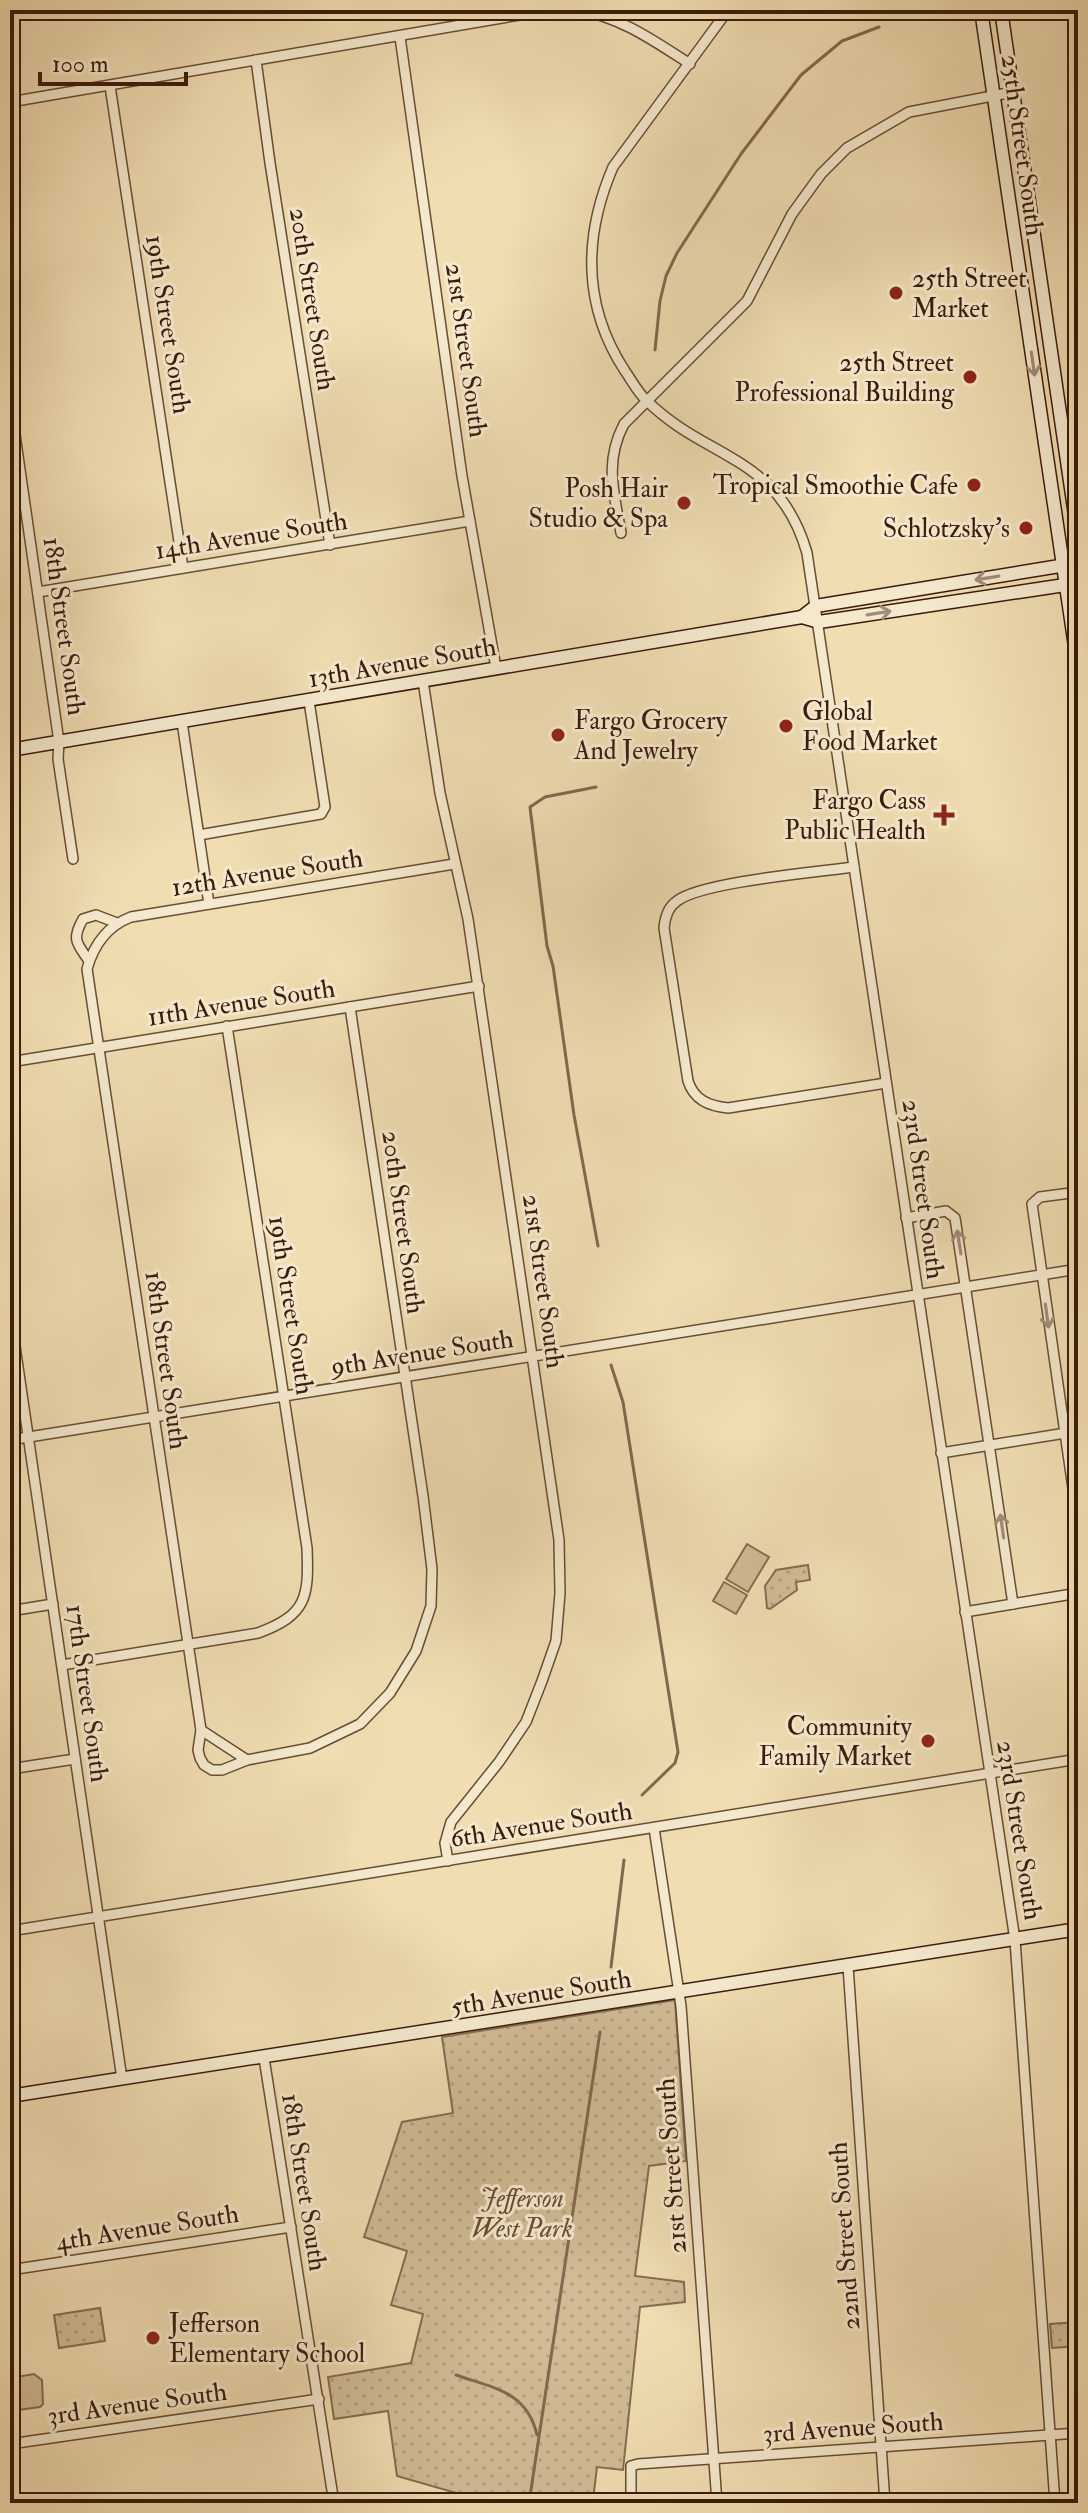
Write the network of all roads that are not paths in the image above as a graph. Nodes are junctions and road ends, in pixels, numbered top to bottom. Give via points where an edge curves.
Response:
1 (549, 10) edge
2 (578, 10) edge
3 (728, 10) edge
4 (981, 10) edge
5 (1001, 10) edge
6 (400, 37) junction
7 (256, 60) junction
8 (690, 64) junction
9 (110, 86) junction
10 (1013, 92) junction
11 (994, 95) junction
12 (10, 102) edge
13 (10, 400) edge
14 (646, 401) junction
15 (470, 521) junction
16 (621, 533) dead end
17 (1078, 536) edge
18 (330, 545) junction
19 (1078, 563) edge
20 (1064, 566) junction
21 (183, 568) junction
22 (1072, 584) edge
23 (38, 592) junction
24 (816, 606) junction
25 (802, 617) junction
26 (819, 622) junction
27 (1078, 667) edge
28 (496, 668) junction
29 (423, 681) junction
30 (309, 701) junction
31 (182, 722) junction
32 (59, 742) junction
33 (10, 750) edge
34 (199, 835) junction
35 (73, 859) dead end
36 (454, 864) junction
37 (854, 867) junction
38 (209, 904) junction
39 (117, 923) junction
40 (89, 961) junction
41 (479, 986) junction
42 (350, 1007) junction
43 (227, 1026) junction
44 (98, 1048) junction
45 (10, 1062) edge
46 (886, 1083) junction
47 (1078, 1192) edge
48 (906, 1218) junction
49 (1078, 1269) edge
50 (1041, 1275) junction
51 (966, 1288) junction
52 (917, 1295) junction
53 (10, 1312) edge
54 (533, 1356) junction
55 (405, 1377) junction
56 (283, 1397) junction
57 (153, 1416) junction
58 (1078, 1431) edge
59 (1064, 1433) junction
60 (30, 1437) junction
61 (10, 1440) edge
62 (990, 1445) junction
63 (941, 1453) junction
64 (1078, 1523) edge
65 (1078, 1593) edge
66 (53, 1604) junction
67 (1013, 1604) junction
68 (10, 1611) edge
69 (965, 1612) junction
70 (187, 1646) junction
71 (62, 1665) junction
72 (201, 1730) junction
73 (75, 1759) junction
74 (1078, 1759) edge
75 (247, 1760) junction
76 (10, 1769) edge
77 (989, 1774) junction
78 (654, 1828) junction
79 (448, 1861) junction
80 (99, 1916) junction
81 (1078, 1929) edge
82 (10, 1931) edge
83 (1015, 1940) junction
84 (848, 1966) junction
85 (679, 1993) junction
86 (264, 2058) junction
87 (122, 2079) junction
88 (10, 2096) edge
89 (291, 2227) junction
90 (10, 2270) edge
91 (319, 2399) junction
92 (1078, 2433) edge
93 (1050, 2435) junction
94 (10, 2444) edge
95 (882, 2448) junction
96 (713, 2458) junction
97 (334, 2503) edge
98 (631, 2503) edge
99 (717, 2503) edge
100 (885, 2503) edge
101 (1055, 2503) edge

1 - 6 street
2 - 8 street via 629,25
3 - 8 street, 23rd Street South
4 - 11 main road, 25th Street South
5 - 10 main road, 25th Street South
6 - 7 street
6 - 15 street, 21st Street South
7 - 9 street
7 - 18 street, 20th Street South
8 - 14 street, 23rd Street South via 613,167 594,226 594,301 603,332
9 - 12 street
9 - 21 street, 19th Street South
10 - 11 street
10 - 17 main road, 25th Street South
11 - 14 street via 909,112 847,148 792,214 747,301
11 -> 20 main road, 25th Street South
13 - 23 street, 18th Street South
14 - 16 street via 614,441 611,459
14 - 24 street, 23rd Street South via 750,468 778,495 802,534
15 - 18 street, 14th Avenue South
15 - 28 street, 21st Street South
18 - 21 street, 14th Avenue South
19 - 20 main road, 13th Avenue South
20 - 22 main road, 25th Street South
20 -> 24 main road, 13th Avenue South
21 - 23 street, 14th Avenue South
26 -> 22 main road, 13th Avenue South
22 - 27 main road, 25th Street South
23 - 32 street, 18th Street South
24 - 25 main road, 13th Avenue South
24 - 26 street, 23rd Street South
25 - 26 main road, 13th Avenue South
25 - 28 main road, 13th Avenue South
26 - 37 street, 23rd Street South
28 - 29 main road, 13th Avenue South
29 - 30 main road, 13th Avenue South
29 - 36 street, 21st Street South
30 - 31 main road, 13th Avenue South
30 - 34 street via 325,807 321,814
31 - 32 main road, 13th Avenue South
31 - 34 street
32 - 33 main road, 13th Avenue South
32 - 35 street, 18th Street South
34 - 38 street
36 - 38 street, 12th Avenue South
36 - 41 street, 21st Street South
37 - 46 street, 23rd Street South
37 - 46 street via 696,891 668,911 664,928 690,1089 707,1104 728,1108
38 - 39 street, 12th Avenue South
39 - 40 street via 104,933
39 - 40 street, 12th Avenue South via 96,915 83,919 76,942
40 - 44 street, 18th Street South
41 - 42 street, 11th Avenue South
41 - 54 street, 21st Street South
42 - 43 street, 11th Avenue South
42 - 55 street, 20th Street South
43 - 44 street, 11th Avenue South
43 - 56 street, 19th Street South
44 - 45 street, 11th Avenue South
44 - 57 street, 18th Street South
46 - 48 street, 23rd Street South
47 - 50 street via 1040,1197 1032,1204
51 -> 48 street via 955,1218 946,1211
48 - 52 street, 23rd Street South
49 - 50 street, 9th Avenue South
50 - 51 street, 9th Avenue South
50 -> 59 street
51 - 52 street, 9th Avenue South
51 - 62 street
52 - 54 street, 9th Avenue South
52 - 63 street, 23rd Street South
53 - 60 street, 17th Street South
54 - 55 street, 9th Avenue South
54 - 79 street, 21st Street South via 559,1540 556,1641 526,1722 451,1822 445,1843
55 - 56 street, 9th Avenue South
55 - 75 street, 20th Street South via 432,1569 431,1606 416,1651 390,1693 360,1724 310,1748
56 - 57 street, 9th Avenue South
56 - 70 street, 19th Street South via 307,1548 306,1591 284,1624
57 - 60 street, 9th Avenue South
57 - 70 street, 18th Street South
58 - 59 street
59 - 62 street
59 - 64 street
60 - 61 street, 9th Avenue South
60 - 66 street, 17th Street South
62 - 63 street
67 -> 62 street
63 - 69 street, 23rd Street South
65 - 67 street
66 - 68 street
66 - 71 street, 17th Street South
67 - 69 street
69 - 77 street, 23rd Street South
70 - 71 street
70 - 72 street, 18th Street South
71 - 73 street, 17th Street South
72 - 75 street
72 - 75 street, 18th Street South via 198,1750 204,1765 222,1770
73 - 76 street
73 - 80 street, 17th Street South
74 - 77 street, 6th Avenue South
77 - 78 street, 6th Avenue South
77 - 83 street, 23rd Street South
78 - 79 street, 6th Avenue South
78 - 85 street, 21st Street South
79 - 80 street, 6th Avenue South
80 - 82 street, 6th Avenue South
80 - 87 street, 17th Street South
81 - 83 main road, 5th Avenue South
83 - 84 main road, 5th Avenue South
83 - 93 street, 23rd Street South
84 - 85 main road, 5th Avenue South
84 - 95 street, 22nd Street South
85 - 86 main road, 5th Avenue South
85 - 96 street, 21st Street South
86 - 87 main road, 5th Avenue South
86 - 89 street, 18th Street South
87 - 88 main road, 5th Avenue South
89 - 90 street, 4th Avenue South
89 - 91 street, 18th Street South
91 - 94 street, 3rd Avenue South
91 - 97 street, 18th Street South
92 - 93 street, 3rd Avenue South
93 - 95 street, 3rd Avenue South
93 - 101 street, 23rd Street South
95 - 96 street, 3rd Avenue South
95 - 100 street, 22nd Street South
96 - 98 street, 3rd Avenue South via 631,2466
96 - 99 street, 21st Street South

